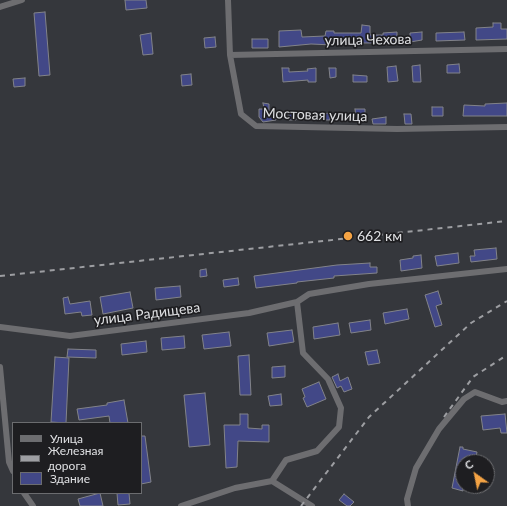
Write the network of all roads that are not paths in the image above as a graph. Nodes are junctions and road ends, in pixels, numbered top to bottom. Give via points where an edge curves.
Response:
1 (22, 0) edge
2 (228, 0) edge
3 (0, 7) edge
4 (507, 48) edge
5 (230, 55) junction
6 (507, 128) edge
7 (507, 269) edge
8 (296, 302) junction
9 (0, 327) edge
10 (0, 367) edge
11 (507, 401) edge
12 (12, 469) edge
13 (272, 481) junction
14 (25, 494) edge
15 (33, 506) edge
16 (180, 506) edge
17 (312, 506) edge
18 (408, 506) edge

1 - 3 street
2 - 5 street, Мостовая улица
4 - 5 street, улица Чехова
5 - 6 street, Мостовая улица via 241,114 256,126
7 - 8 street, улица Радищева via 369,284 309,294
8 - 9 street, улица Радищева via 249,314 70,336
8 - 13 street via 303,354 328,379 341,408 339,427 317,451 286,460
10 - 12 street via 9,462
11 - 18 street via 502,402 475,392 464,399 439,430 416,468 407,499
13 - 16 street via 235,488
13 - 17 street
14 - 15 street

